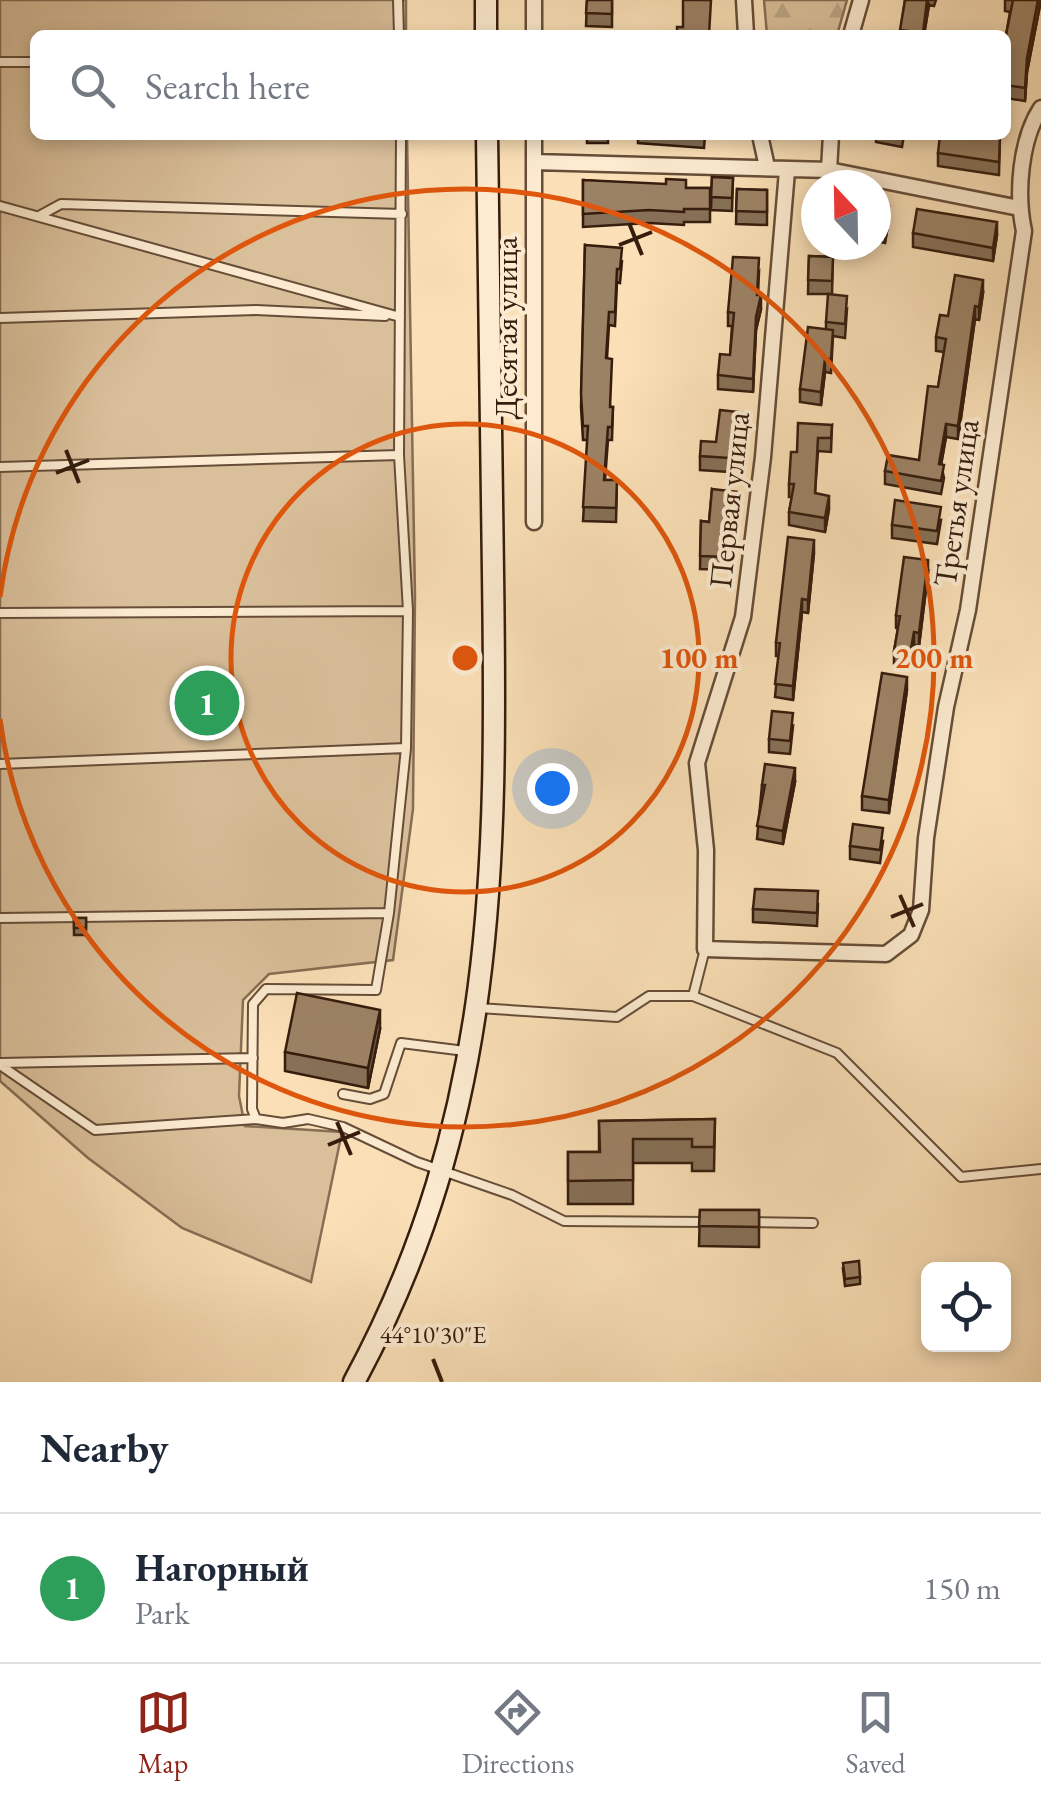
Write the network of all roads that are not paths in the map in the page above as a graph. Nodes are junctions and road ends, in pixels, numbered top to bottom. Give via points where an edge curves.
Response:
1 (398, 0) edge
2 (486, 0) edge
3 (534, 0) edge
4 (744, 0) edge
5 (862, 0) edge
6 (399, 30) edge
7 (486, 30) edge
8 (534, 30) edge
9 (746, 30) edge
10 (853, 30) edge
11 (0, 62) edge
12 (30, 62) edge
13 (1041, 108) edge
14 (401, 140) edge
15 (488, 140) edge
16 (534, 140) edge
17 (761, 140) edge
18 (832, 140) edge
19 (534, 162) junction
20 (767, 167) junction
21 (829, 170) edge
22 (787, 171) junction
23 (801, 171) edge
24 (891, 182) edge
25 (0, 206) edge
26 (1019, 208) junction
27 (402, 214) junction
28 (39, 216) junction
29 (400, 317) junction
30 (0, 318) edge
31 (399, 454) junction
32 (0, 467) edge
33 (534, 522) dead end
34 (408, 611) junction
35 (0, 613) edge
36 (406, 748) junction
37 (0, 764) edge
38 (389, 913) junction
39 (0, 918) edge
40 (705, 949) junction
41 (693, 996) junction
42 (477, 1008) junction
43 (470, 1052) junction
44 (253, 1058) junction
45 (0, 1064) edge
46 (343, 1094) dead end
47 (256, 1119) junction
48 (444, 1169) junction
49 (1041, 1169) edge
50 (717, 1222) edge
51 (736, 1222) edge
52 (813, 1223) dead end
53 (354, 1382) edge

1 - 6 lane
2 - 7 main road
3 - 8 street
4 - 9 street
5 - 10 street
11 - 12 lane
13 - 26 street, Третья улица via 1029,126
14 - 27 lane
15 - 42 main road via 496,769
16 - 19 street, Десятая улица
17 - 20 street
18 - 21 street
19 - 20 street
19 - 33 street, Десятая улица
20 - 22 street
22 - 23 street
22 - 40 street, Первая улица via 743,617 697,762 706,850
24 - 26 street
25 - 28 lane
26 - 40 street, Третья улица via 1024,232 968,610 911,935 886,954
27 - 28 lane via 61,204
27 - 29 lane
28 - 29 lane
29 - 30 lane via 256,310
29 - 31 lane
31 - 32 lane
31 - 34 lane
34 - 35 lane
34 - 36 lane
36 - 37 lane
36 - 38 lane
38 - 39 lane
38 - 44 lane via 376,990 266,988 253,1004
40 - 41 lane
41 - 42 lane via 648,996 618,1017
41 - 49 lane via 837,1054 961,1177
42 - 43 main road
43 - 46 lane via 401,1043 384,1094
43 - 48 main road
44 - 45 lane
44 - 47 lane
45 - 47 lane via 96,1130
47 - 48 lane via 308,1118 343,1127
48 - 50 lane via 564,1221
48 - 53 main road via 404,1280
51 - 52 lane

